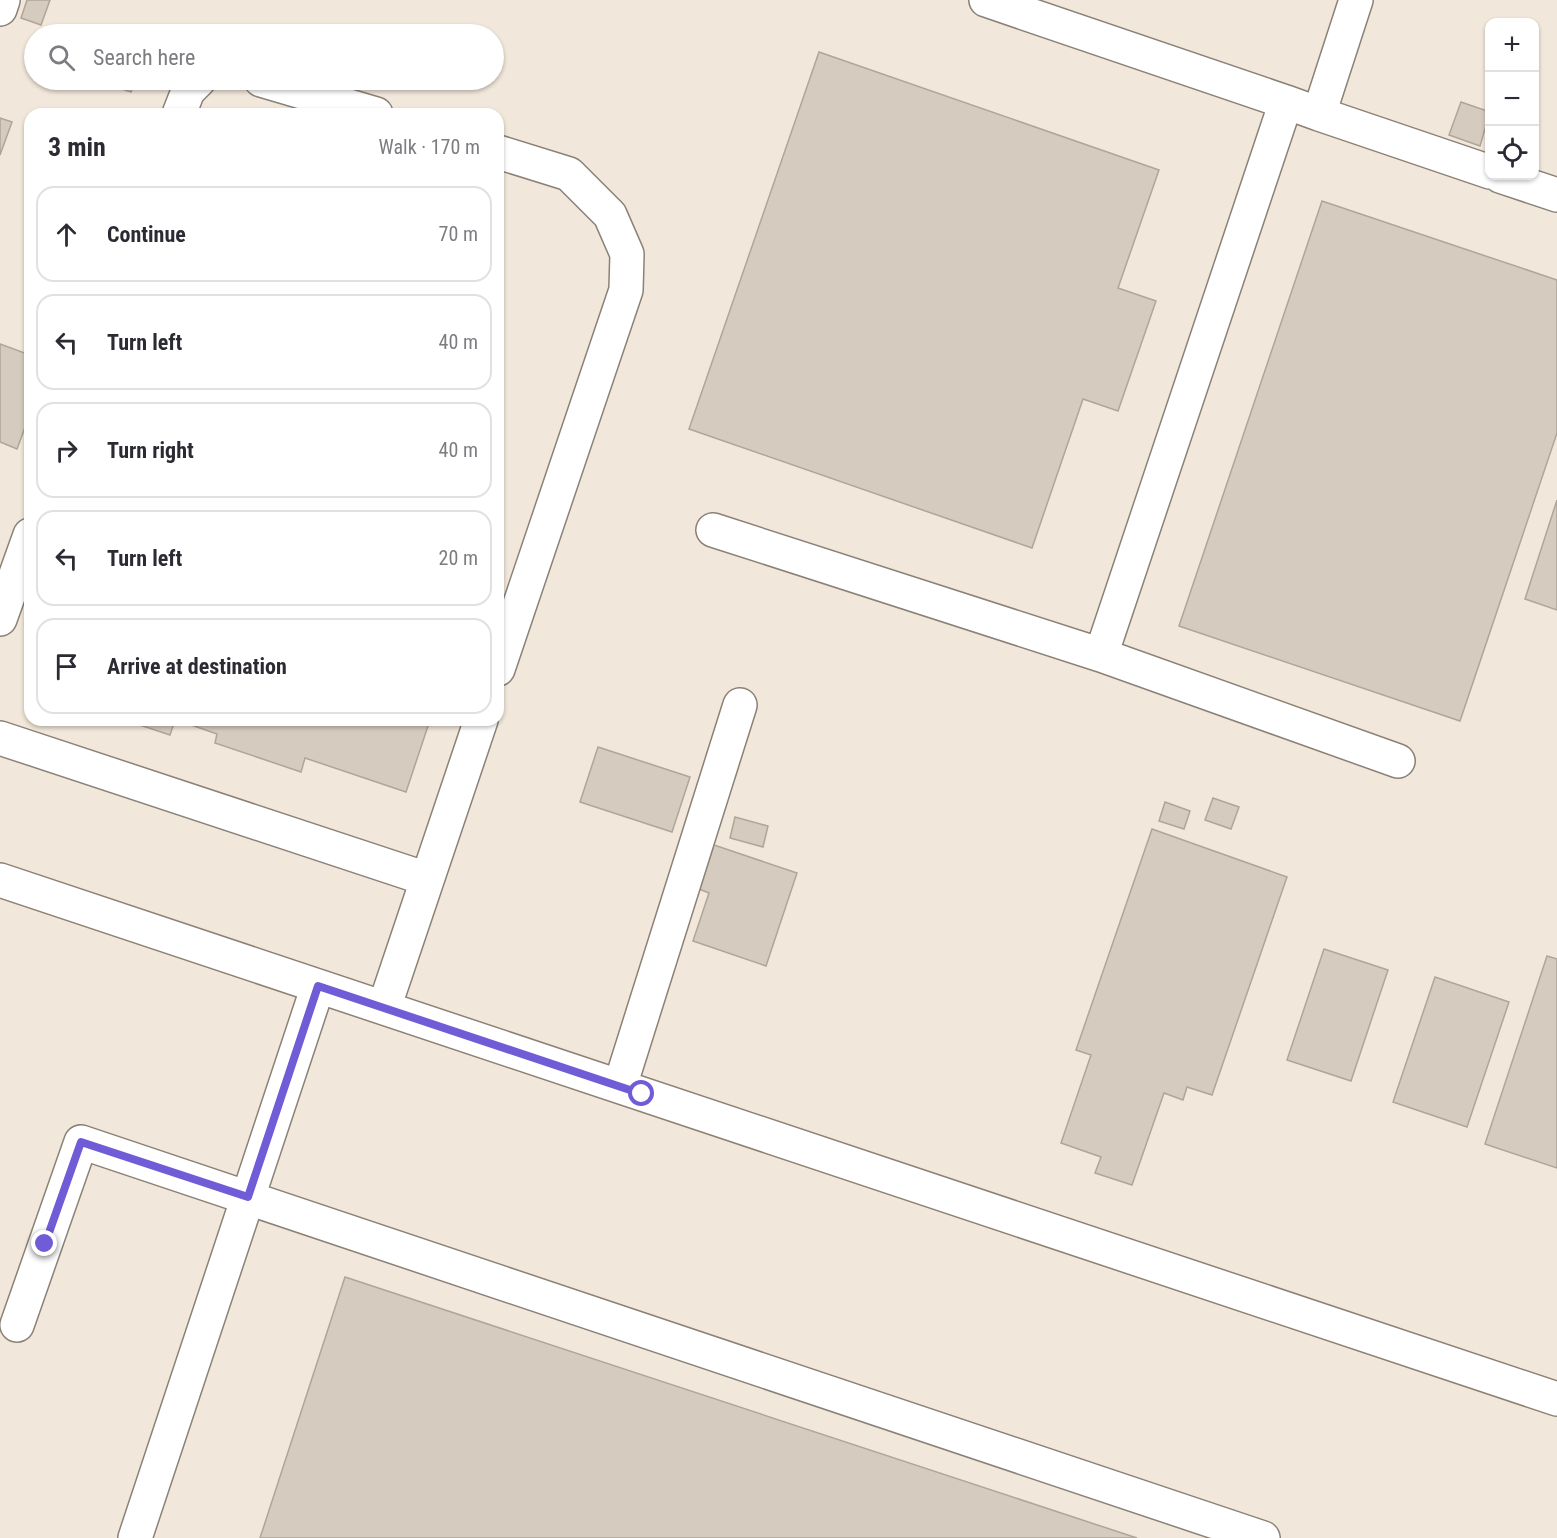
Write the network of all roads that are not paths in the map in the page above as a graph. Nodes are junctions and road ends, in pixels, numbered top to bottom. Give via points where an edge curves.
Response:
1 (3, 0) edge
2 (986, 0) edge
3 (1356, 0) edge
4 (0, 9) edge
5 (189, 90) edge
6 (295, 90) edge
7 (1286, 102) junction
8 (181, 108) edge
9 (356, 108) edge
10 (1319, 114) junction
11 (504, 154) edge
12 (1485, 170) edge
13 (1512, 180) edge
14 (1557, 195) edge
15 (713, 530) dead end
16 (24, 552) edge
17 (0, 619) edge
18 (504, 651) edge
19 (1101, 655) junction
20 (740, 705) dead end
21 (479, 726) edge
22 (0, 738) edge
23 (1398, 761) dead end
24 (427, 879) junction
25 (0, 880) edge
26 (318, 986) junction
27 (384, 1008) junction
28 (620, 1086) junction
29 (248, 1197) junction
30 (17, 1325) dead end
31 (1557, 1399) edge
32 (135, 1538) edge
33 (1263, 1538) edge

1 - 4 street
2 - 7 street
3 - 10 street
5 - 8 street
6 - 9 street
7 - 10 street
7 - 19 street
10 - 12 street
11 - 18 street via 568,174 610,214 627,254 626,290
13 - 14 street
15 - 19 street
16 - 17 street
19 - 23 street
20 - 28 street
21 - 24 street
22 - 24 street
24 - 27 street
25 - 26 street
26 - 27 street
26 - 29 street
27 - 28 street
28 - 31 street
29 - 30 street via 81,1142
29 - 32 street
29 - 33 street

